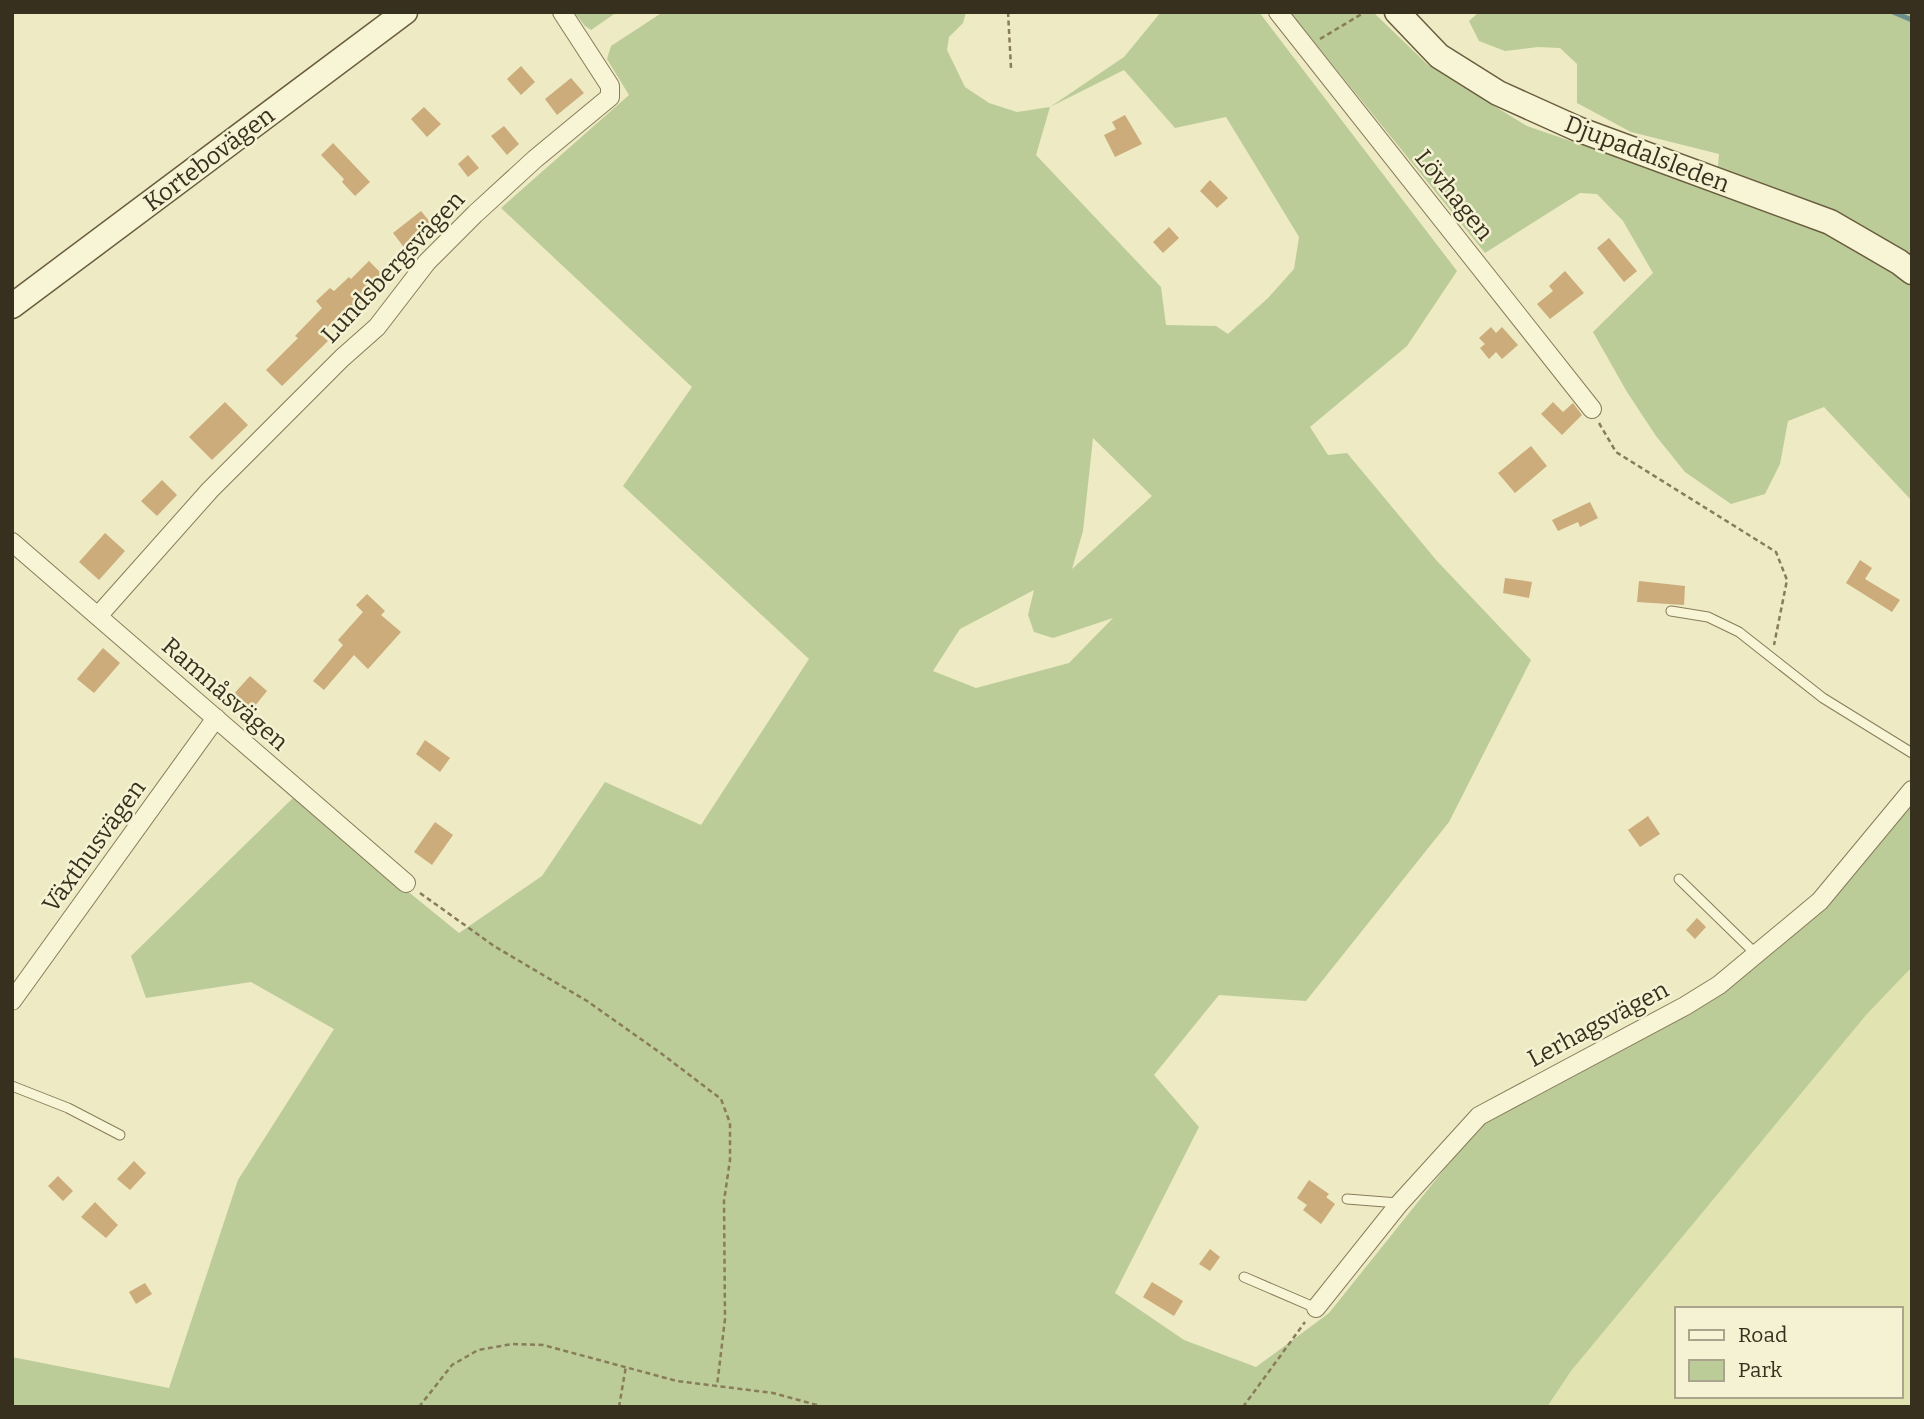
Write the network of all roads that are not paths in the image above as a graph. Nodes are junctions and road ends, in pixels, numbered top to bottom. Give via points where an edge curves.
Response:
1 (405, 12) edge
2 (562, 12) edge
3 (1278, 12) edge
4 (1397, 12) edge
5 (1912, 272) edge
6 (12, 306) edge
7 (1592, 408) road end
8 (12, 542) edge
9 (1671, 611) dead end
10 (98, 616) junction
11 (216, 718) junction
12 (1912, 753) edge
13 (1912, 790) edge
14 (1679, 879) dead end
15 (406, 883) road end
16 (1757, 955) junction
17 (12, 1002) edge
18 (12, 1086) edge
19 (120, 1135) dead end
20 (1348, 1199) dead end
21 (1399, 1204) junction
22 (1244, 1277) dead end
23 (1316, 1308) joint

1 - 6 street, Kortebovägen
2 - 10 street, Lundsbergsvägen via 610,86 610,97 535,159 427,262 377,327 210,490
3 - 7 street, Lövhagen
4 - 5 street, Djupadalsleden via 1439,56 1498,93 1580,130 1829,222
8 - 10 street, Ramnåsvägen
9 - 12 lane via 1708,617 1739,632 1823,698
10 - 11 street, Ramnåsvägen
11 - 15 street, Ramnåsvägen
11 - 17 street, Växthusvägen
13 - 16 street, Lerhagsvägen via 1820,901
14 - 16 lane
16 - 21 street, Lerhagsvägen via 1685,1006 1479,1116
18 - 19 lane
20 - 21 lane
21 - 23 street, Lerhagsvägen
22 - 23 lane

